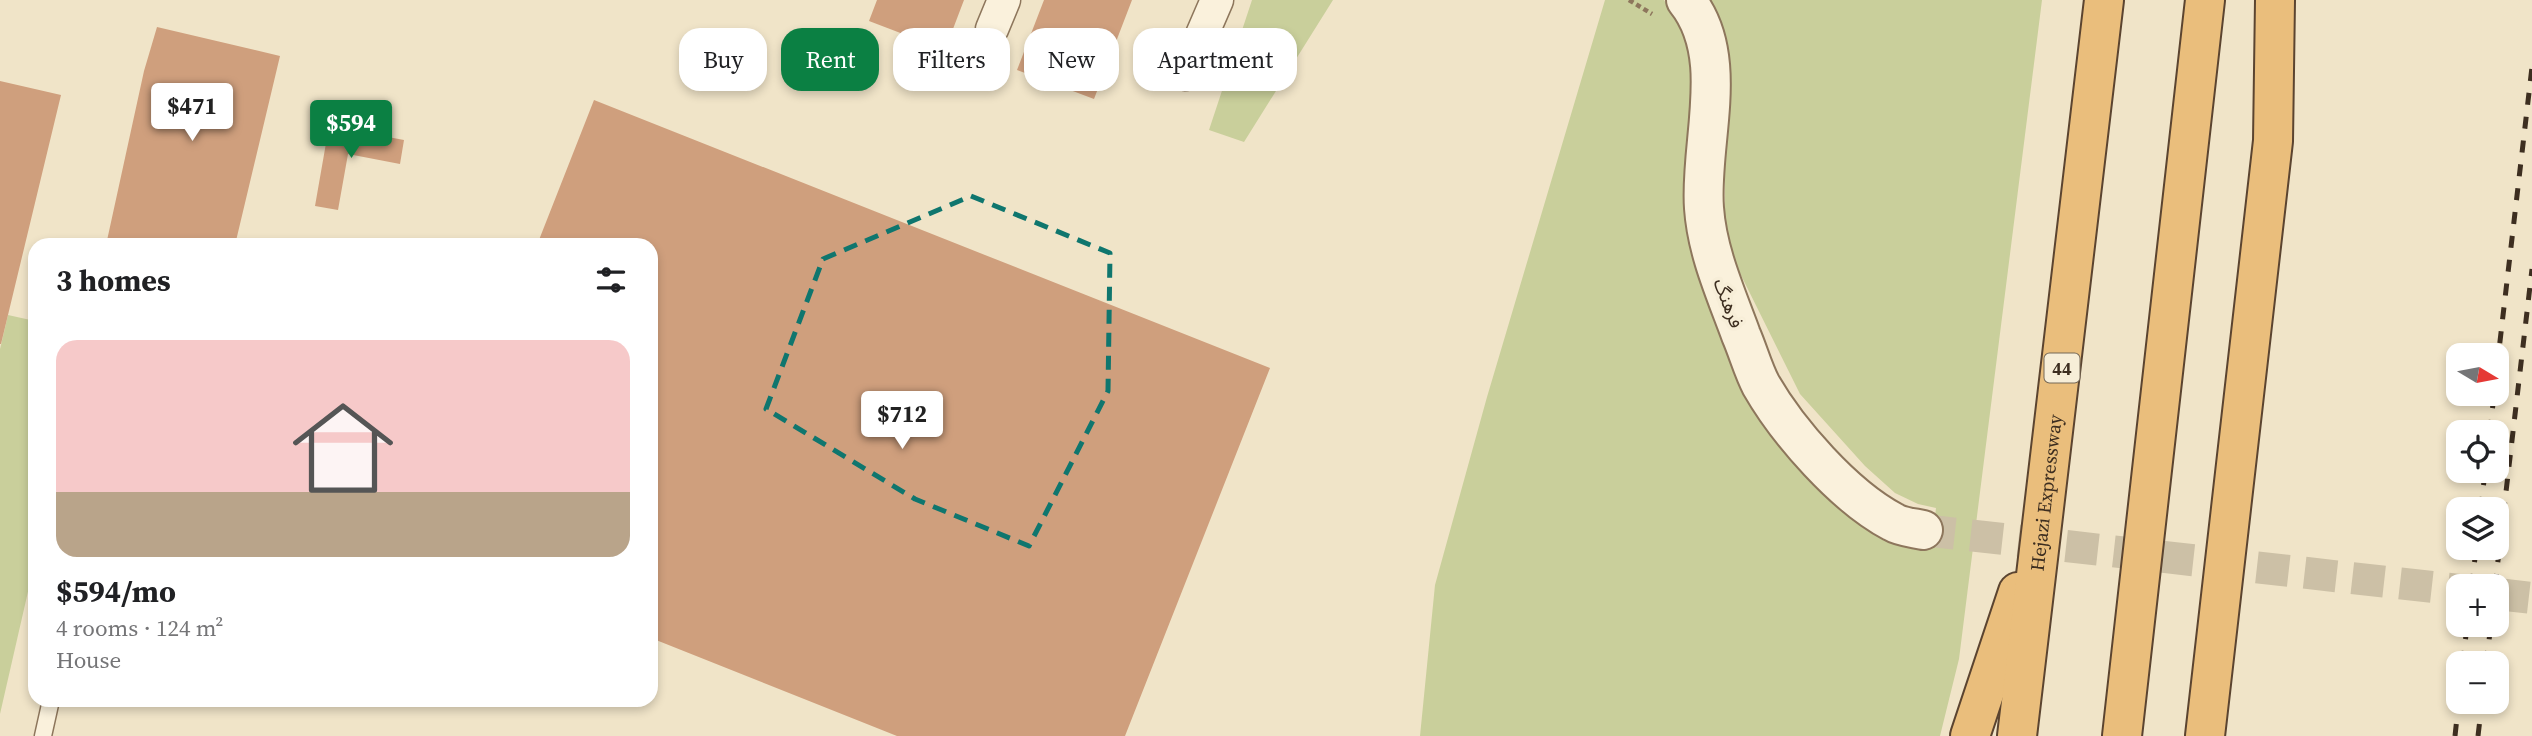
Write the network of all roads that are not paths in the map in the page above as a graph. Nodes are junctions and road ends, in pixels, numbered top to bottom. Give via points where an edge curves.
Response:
1 (1004, 0) edge
2 (1217, 0) edge
3 (1686, 0) edge
4 (2104, 0) edge
5 (2205, 0) edge
6 (2275, 0) edge
7 (992, 28) edge
8 (1205, 28) edge
9 (2046, 507) junction
10 (1923, 530) tunnel mouth
11 (49, 707) edge
12 (43, 736) edge
13 (1970, 736) edge
14 (2017, 736) edge
15 (2122, 736) edge
16 (2205, 736) edge

1 - 7 street
2 - 8 street
3 - 10 street, فرهنگ via 1697,14 1709,60 1704,208 1716,271 1760,383 1784,419 1842,485 1894,523
4 - 9 highway, Hejazi Expressway / 44
5 - 15 highway
6 - 16 highway via 2273,141
9 - 13 highway
9 - 14 highway, Hejazi Expressway / 44
11 - 12 lane

